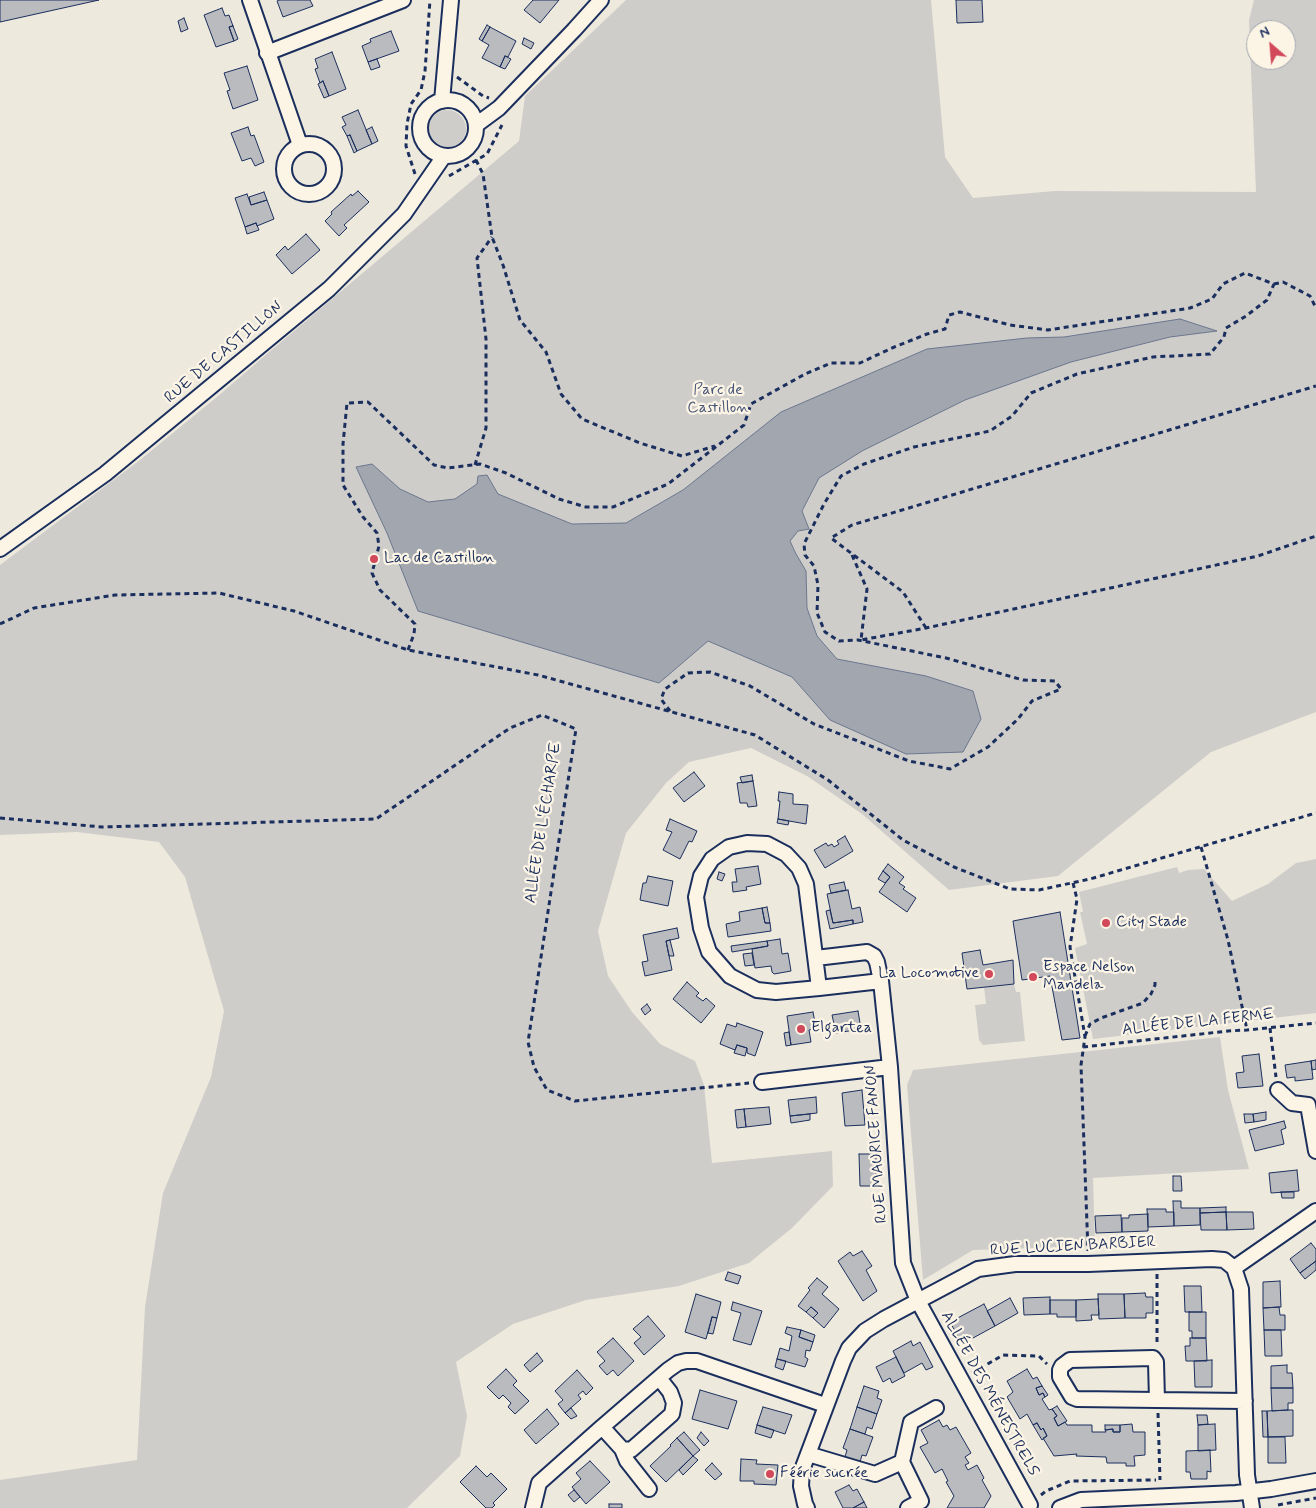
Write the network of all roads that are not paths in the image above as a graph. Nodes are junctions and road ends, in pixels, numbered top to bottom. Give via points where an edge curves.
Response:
1 (250, 0) edge
2 (403, 0) edge
3 (451, 0) edge
4 (601, 0) edge
5 (267, 53) junction
6 (442, 101) junction
7 (476, 125) junction
8 (300, 146) dead end
9 (444, 156) junction
10 (0, 549) edge
11 (816, 958) junction
12 (881, 981) junction
13 (819, 988) junction
14 (890, 1067) junction
15 (762, 1082) road end
16 (1278, 1090) road end
17 (1316, 1150) edge
18 (1316, 1211) edge
19 (1234, 1268) junction
20 (918, 1301) junction
21 (659, 1378) junction
22 (1157, 1400) junction
23 (1244, 1401) junction
24 (826, 1405) junction
25 (936, 1408) dead end
26 (602, 1427) junction
27 (622, 1449) junction
28 (808, 1454) junction
29 (902, 1462) junction
30 (1316, 1481) edge
31 (649, 1489) dead end
32 (1249, 1491) junction
33 (1030, 1505) dead end
34 (533, 1508) edge
35 (807, 1508) edge
36 (908, 1508) edge
37 (1060, 1508) edge
38 (1252, 1508) edge

1 - 5 street
2 - 5 street
3 - 6 street
4 - 7 street via 500,108
5 - 8 street
6 - 7 street via 451,100 468,108
6 - 9 street via 427,109 422,116 420,134 429,149
7 - 9 street via 475,136 464,152
9 - 10 street, RUE DE CASTILLON via 404,214 329,289 105,474
11 - 12 street, RUE MAURICE FANON via 867,952 878,962
11 - 13 street
11 - 13 street via 806,884 799,868 786,854 767,844 747,843 729,847 712,859 701,876 696,897 709,952 730,976 757,990 776,992
12 - 13 street
12 - 14 street, RUE MAURICE FANON
14 - 15 street
14 - 20 street, RUE MAURICE FANON via 904,1263
16 - 17 street via 1292,1103 1308,1105
18 - 19 street
19 - 20 street, RUE LUCIEN BARBIER via 1224,1260 1212,1259 1015,1264 978,1270
19 - 23 street via 1241,1289
20 - 24 street, RUE LUCIEN BARBIER via 865,1331 849,1348
20 - 33 street, ALLÉE DES MÉNESTRELS
21 - 24 street via 678,1363 697,1361
21 - 26 street
21 - 27 street via 674,1403 672,1414 631,1450
22 - 22 street via 1077,1399 1072,1397 1060,1377 1060,1370 1070,1360 1152,1358 1156,1362
22 - 23 street
23 - 32 street
24 - 28 street, RUE LUCIEN BARBIER
25 - 29 street via 911,1422
26 - 27 street
26 - 34 street via 539,1483
27 - 31 street via 627,1461
28 - 29 street via 875,1474
28 - 35 street, RUE LUCIEN BARBIER via 801,1486
29 - 36 street via 921,1501
30 - 32 street
32 - 37 street via 1081,1500
32 - 38 street

